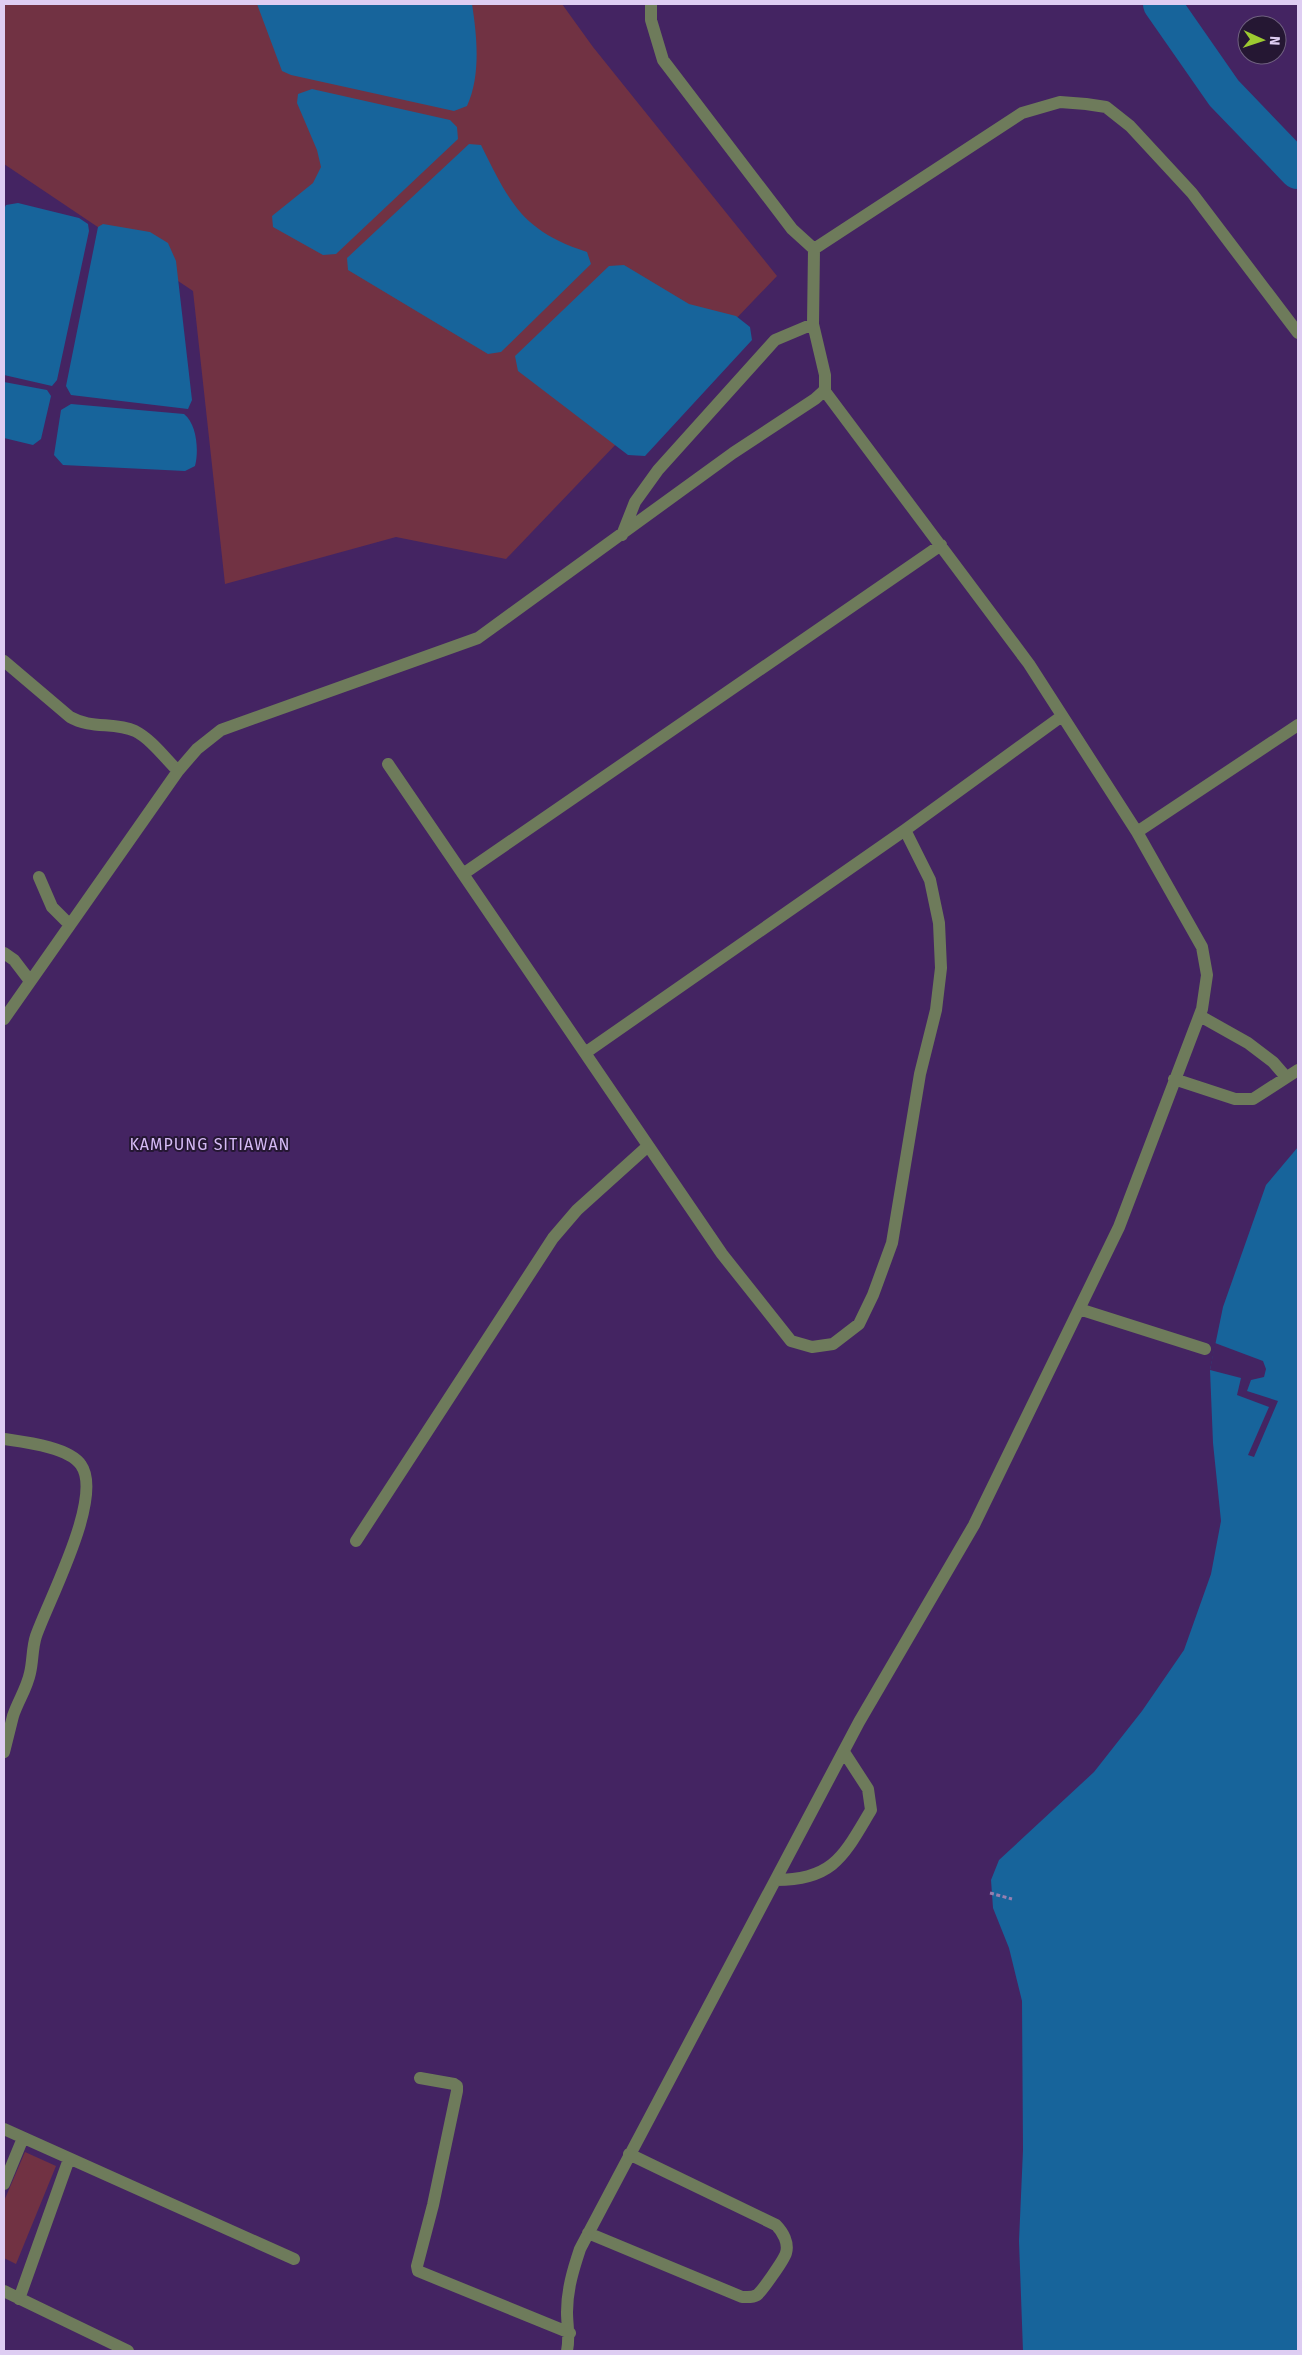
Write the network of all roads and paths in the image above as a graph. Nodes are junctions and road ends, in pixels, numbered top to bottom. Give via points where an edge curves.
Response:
1 (651, 4) edge
2 (814, 249) junction
3 (813, 324) junction
4 (1298, 333) edge
5 (824, 390) junction
6 (622, 535) junction
7 (941, 545) junction
8 (4, 660) edge
9 (1062, 716) junction
10 (1298, 725) edge
11 (388, 764) dead end
12 (178, 770) junction
13 (905, 830) junction
14 (1137, 832) junction
15 (463, 874) junction
16 (39, 877) dead end
17 (70, 925) junction
18 (4, 953) edge
19 (30, 981) junction
20 (1200, 1016) junction
21 (4, 1019) edge
22 (585, 1053) junction
23 (1298, 1070) edge
24 (1286, 1077) junction
25 (1174, 1079) junction
26 (648, 1146) junction
27 (1079, 1310) junction
28 (1205, 1349) dead end
29 (4, 1438) edge
30 (356, 1541) dead end
31 (4, 1752) edge
32 (844, 1752) junction
33 (776, 1880) junction
34 (990, 1893) dead end
35 (1012, 1899) dead end
36 (420, 2078) dead end
37 (4, 2129) edge
38 (23, 2138) junction
39 (629, 2154) junction
40 (70, 2159) junction
41 (4, 2184) edge
42 (588, 2233) junction
43 (294, 2259) dead end
44 (4, 2291) edge
45 (19, 2299) junction
46 (570, 2332) junction
47 (128, 2351) edge
48 (567, 2351) edge

1 - 2 street via 651,20 663,60 792,228
2 - 3 street
2 - 4 street via 1022,113 1060,102 1106,107 1130,126 1192,192
3 - 5 street via 825,375
3 - 6 street via 775,340 658,470 635,502
5 - 6 street
5 - 7 street
6 - 12 street via 478,638 221,730
7 - 9 street via 1029,664
7 - 15 street
8 - 12 street via 70,717 79,722 133,730
9 - 13 street
9 - 14 street
10 - 14 street
11 - 15 street
12 - 17 street
13 - 22 street
13 - 26 street via 930,880 939,923 941,968 892,1243 859,1324 833,1344 812,1347 791,1341 722,1254
14 - 20 street via 1202,947 1206,975
15 - 22 street
16 - 17 street via 52,907
17 - 19 street
18 - 19 street via 14,960
19 - 21 street
20 - 24 street via 1248,1043 1273,1062
20 - 25 street
22 - 26 street
23 - 24 street
24 - 25 street via 1253,1099 1235,1099
25 - 27 street via 1119,1228
26 - 30 street via 577,1210 553,1238
27 - 28 street
27 - 32 street via 974,1525
29 - 31 street via 75,1458 82,1465 88,1490 82,1519 35,1638 30,1676 14,1714
32 - 33 street
32 - 33 street via 868,1789 871,1810 836,1863 815,1875
33 - 39 street
34 - 35 path
36 - 46 street via 454,2084 457,2091 418,2271
37 - 38 street
38 - 40 street
38 - 41 street
39 - 42 street
39 - 42 street via 776,2225 783,2232 786,2254 759,2294 751,2298
40 - 43 street
40 - 45 street
42 - 46 street via 569,2284 567,2312
44 - 45 street
45 - 47 street
46 - 48 street

